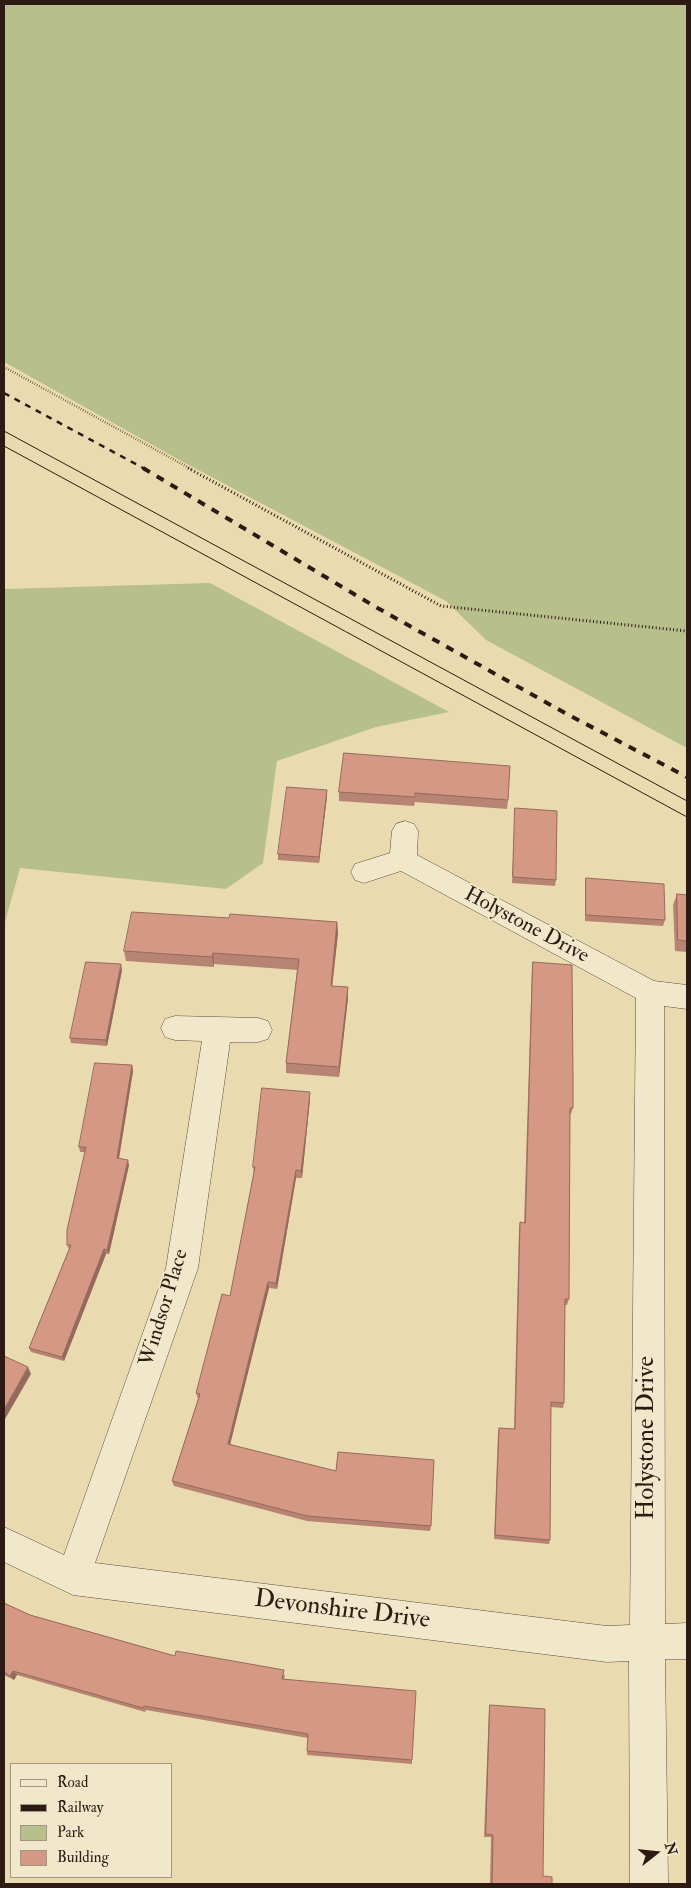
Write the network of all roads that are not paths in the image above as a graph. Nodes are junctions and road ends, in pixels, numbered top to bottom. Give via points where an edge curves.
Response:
1 (405, 831) dead end
2 (403, 860) junction
3 (364, 872) dead end
4 (650, 992) junction
5 (687, 997) edge
6 (175, 1028) dead end
7 (218, 1029) junction
8 (258, 1030) dead end
9 (4, 1544) edge
10 (73, 1578) junction
11 (687, 1640) edge
12 (647, 1644) junction
13 (650, 1884) edge

1 - 2 street
2 - 3 street
2 - 4 street, Holystone Drive
4 - 5 street, Holystone Drive
4 - 12 street, Holystone Drive
6 - 7 street
7 - 8 street
7 - 10 street, Windsor Place via 182,1268
9 - 10 street, Devonshire Drive
10 - 12 street, Devonshire Drive via 607,1644
11 - 12 street, Devonshire Drive
12 - 13 street, Holystone Drive

